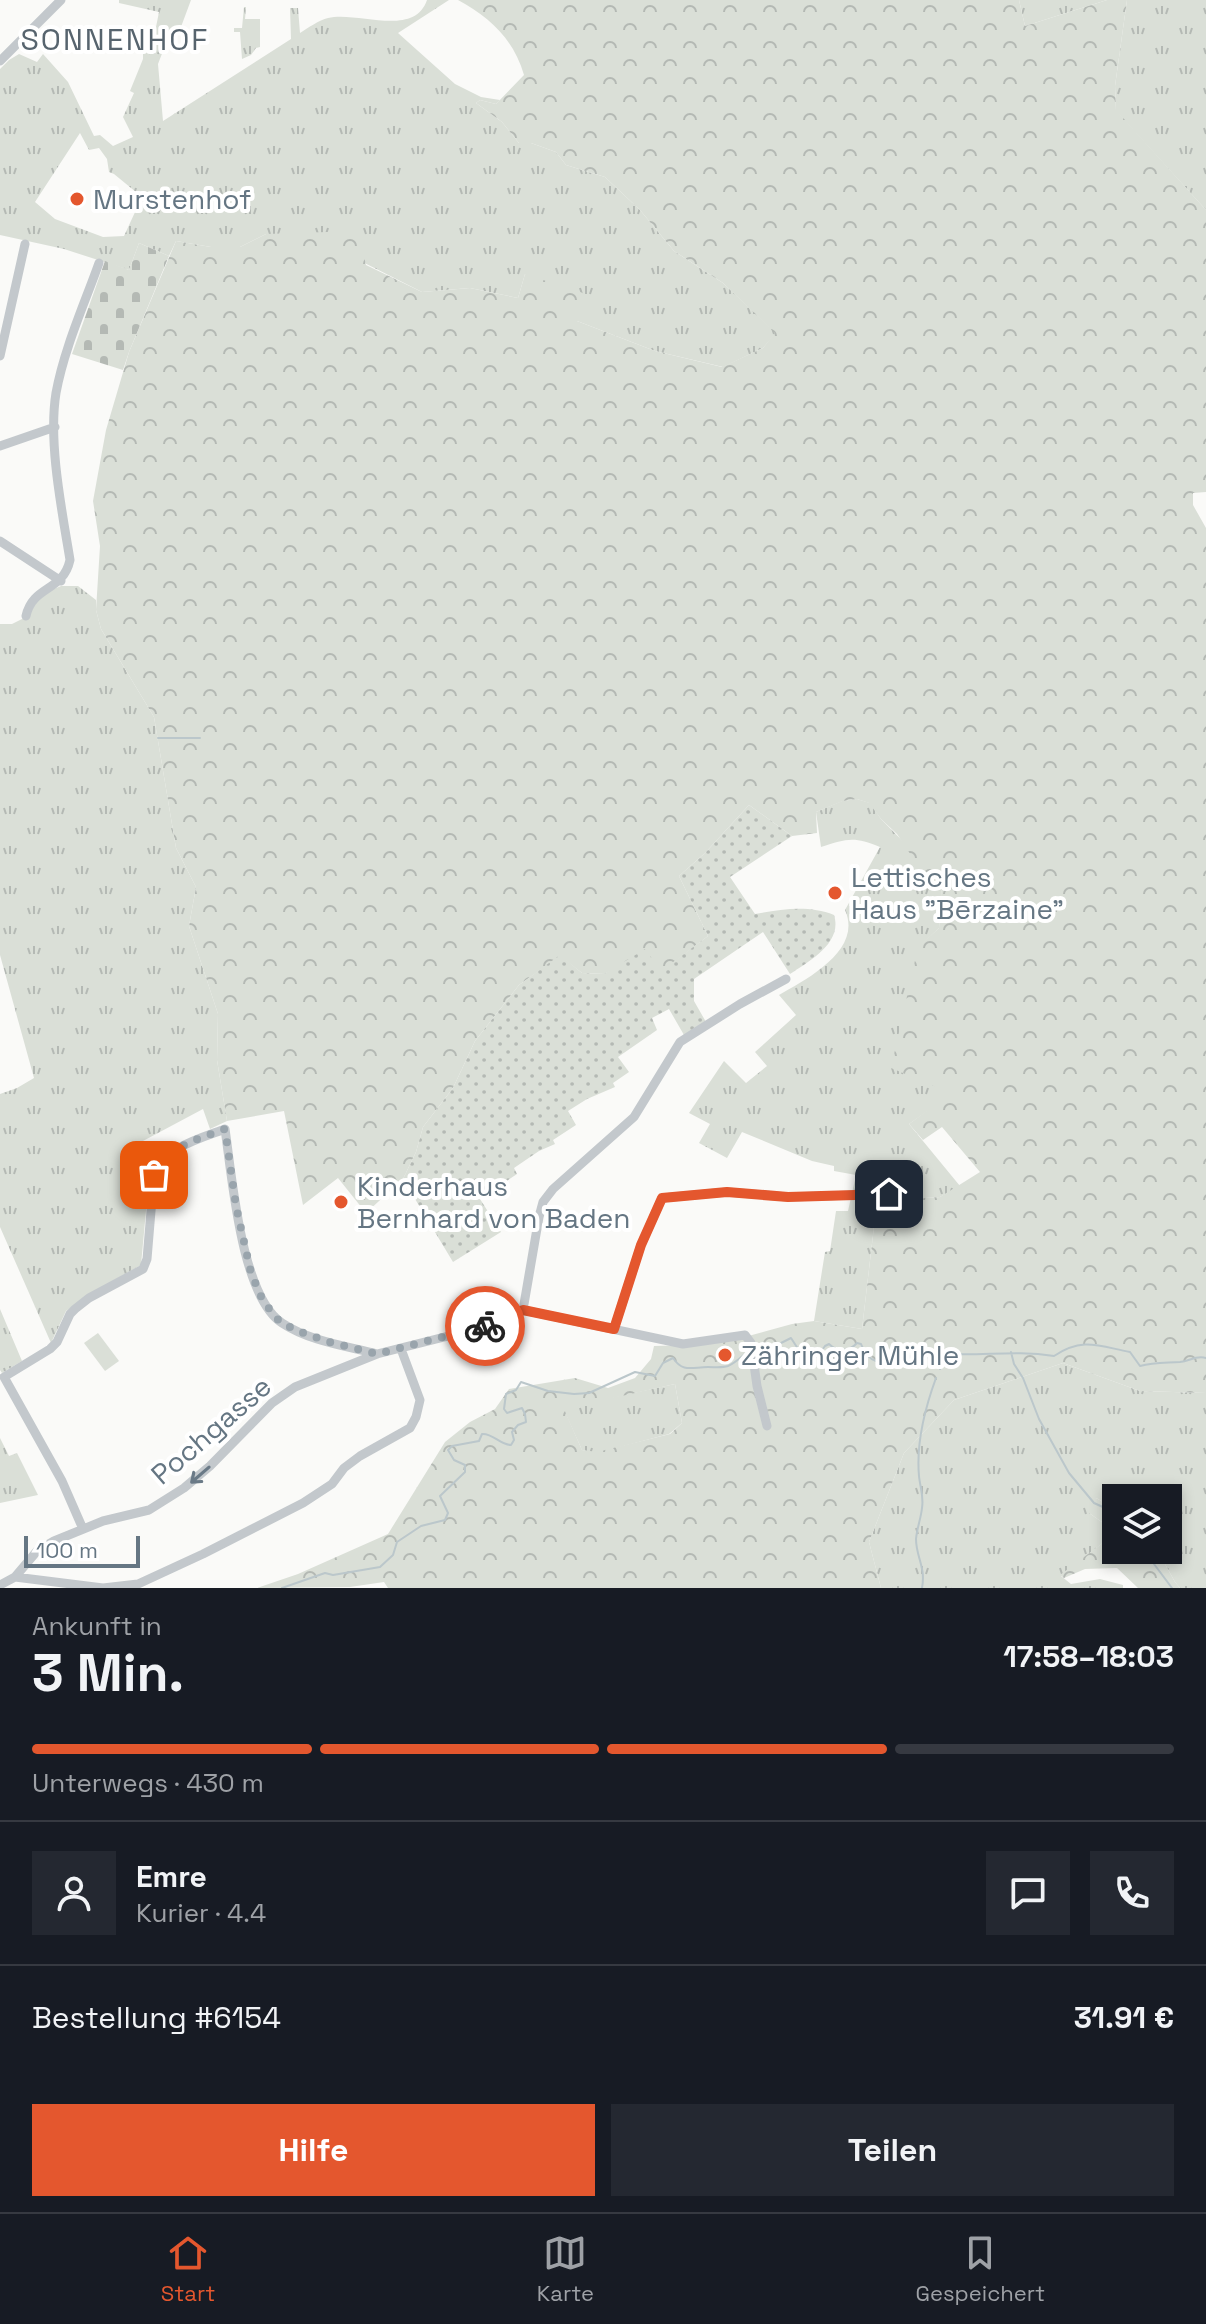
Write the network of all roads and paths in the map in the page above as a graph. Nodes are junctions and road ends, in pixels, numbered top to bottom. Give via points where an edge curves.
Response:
1 (61, 0) edge
2 (0, 61) edge
3 (25, 244) dead end
4 (99, 263) dead end
5 (0, 356) edge
6 (55, 427) junction
7 (0, 446) edge
8 (0, 541) edge
9 (61, 581) junction
10 (26, 616) dead end
11 (786, 979) dead end
12 (889, 1194) dead end
13 (523, 1310) junction
14 (614, 1329) junction
15 (401, 1349) junction
16 (377, 1354) junction
17 (767, 1426) dead end
18 (83, 1529) junction
19 (15, 1577) junction
20 (0, 1585) edge

1 - 2 street
3 - 5 street
4 - 6 street via 56,394
6 - 7 street
6 - 9 street via 70,560
8 - 9 street
9 - 10 street via 39,593
11 - 13 street via 680,1042 634,1117 553,1189 539,1217
12 - 14 street via 788,1197 727,1192 662,1198
13 - 14 street
13 - 15 street, Pochgasse via 484,1327
14 - 17 street via 683,1344 748,1339
15 - 16 street, Pochgasse
15 - 19 street via 420,1400 410,1428 360,1456 303,1503 138,1584 103,1588
16 -> 18 street, Pochgasse via 295,1387 184,1488 149,1510
16 - 18 street via 298,1331 270,1312 251,1273 225,1129 174,1151 154,1175 143,1269 89,1298 70,1314 50,1349 4,1377
18 - 19 street, Pochgasse via 37,1551
19 - 20 street, Pochgasse

